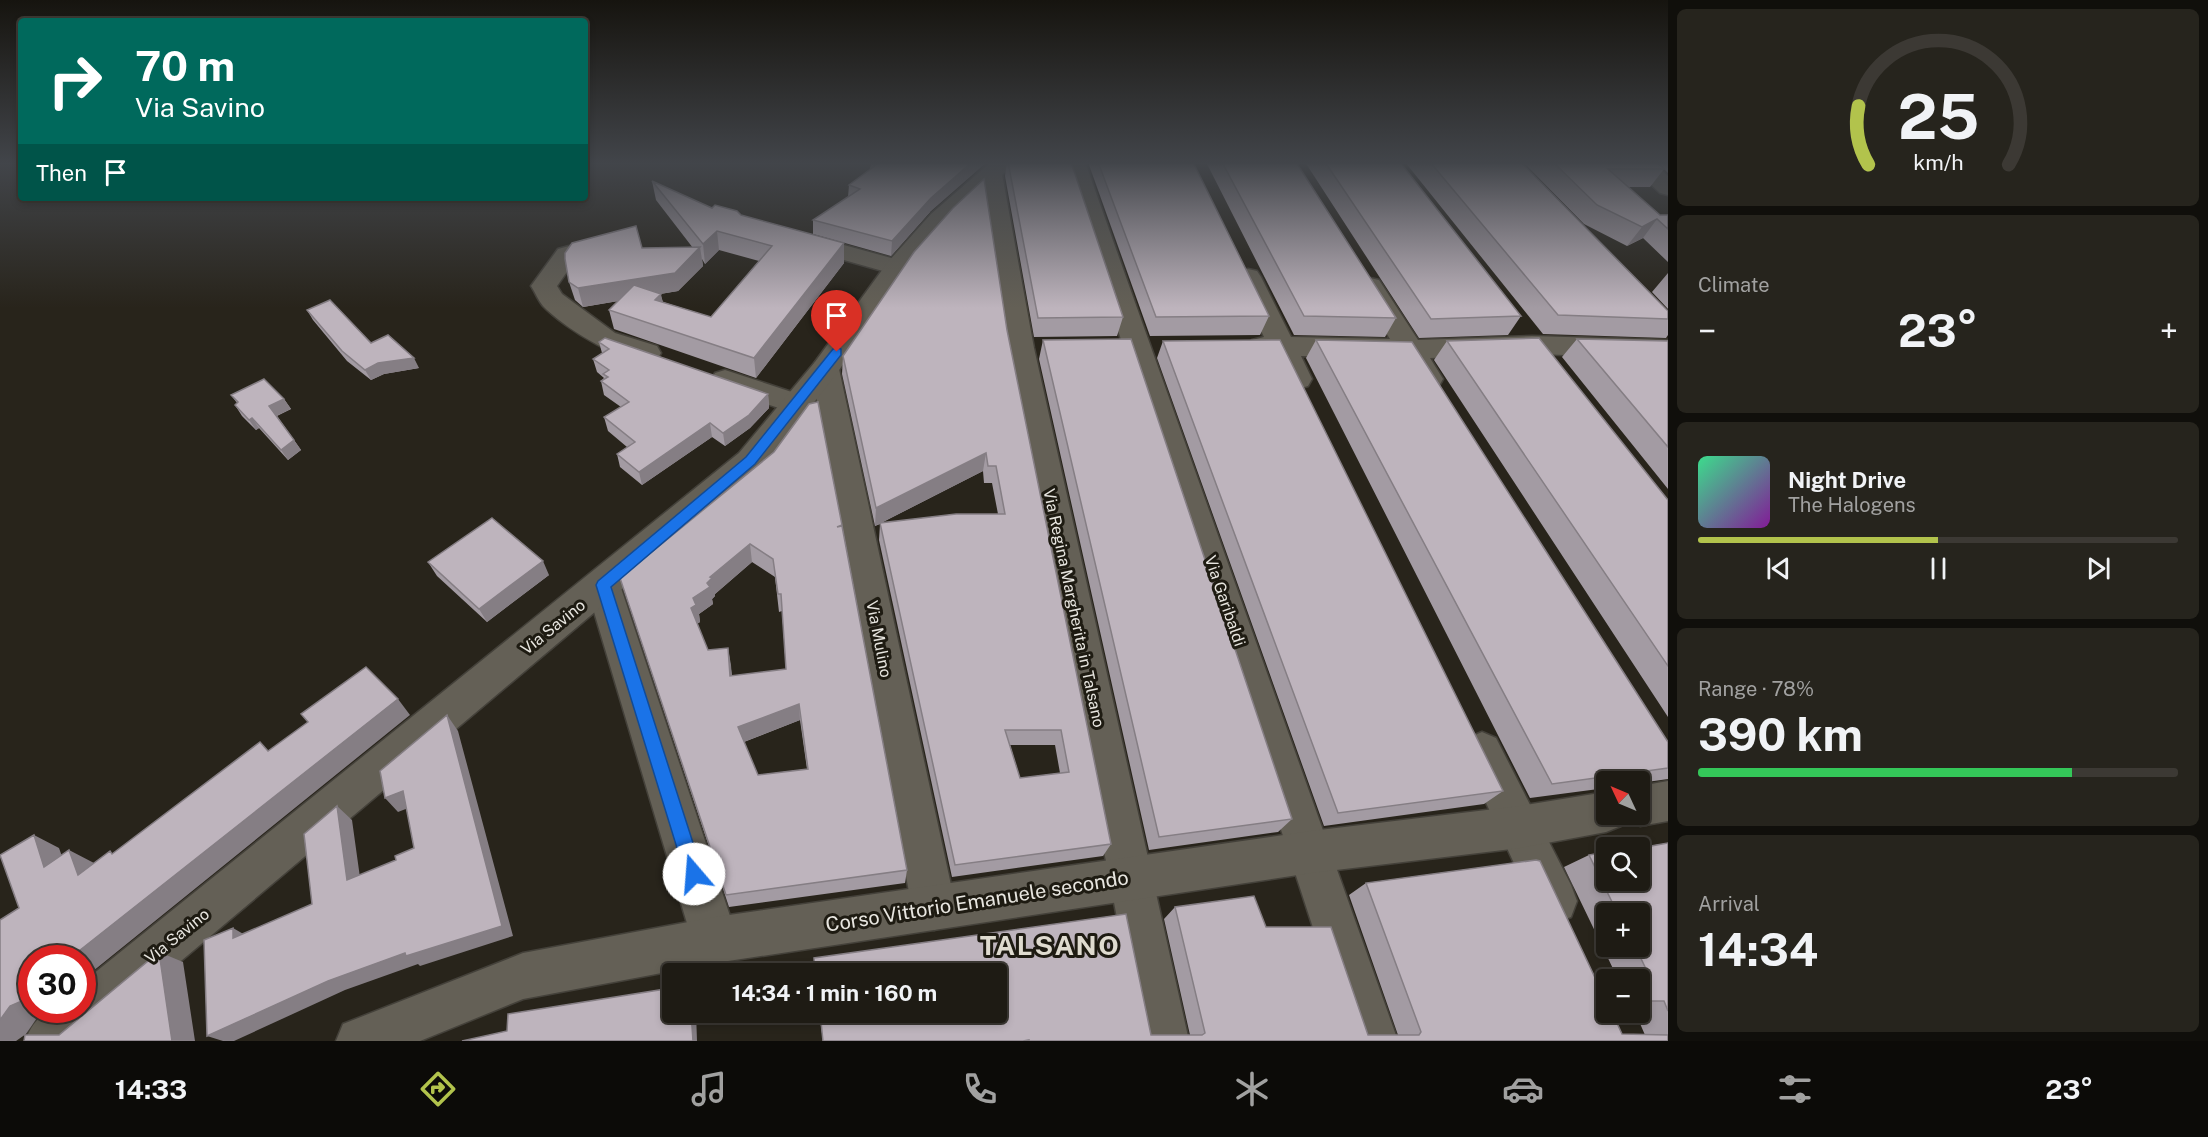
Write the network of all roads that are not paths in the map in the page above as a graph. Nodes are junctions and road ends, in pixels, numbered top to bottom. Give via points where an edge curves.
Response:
1 (950, 211) edge
2 (1006, 211) edge
3 (1090, 211) edge
4 (774, 233) edge
5 (631, 236) edge
6 (1236, 253) edge
7 (897, 267) junction
8 (1360, 270) edge
9 (1524, 336) junction
10 (1282, 346) junction
11 (1238, 347) edge
12 (1410, 349) junction
13 (1668, 349) edge
14 (673, 362) edge
15 (825, 369) junction
16 (1553, 372) edge
17 (707, 374) edge
18 (797, 404) junction
19 (1448, 409) edge
20 (1314, 410) edge
21 (603, 585) junction
22 (1467, 720) edge
23 (1668, 801) edge
24 (1650, 804) edge
25 (1596, 814) edge
26 (1520, 827) junction
27 (1311, 852) junction
28 (1131, 878) junction
29 (934, 908) junction
30 (1571, 935) edge
31 (715, 940) junction
32 (49, 1041) edge
33 (360, 1041) edge
34 (1165, 1041) edge
35 (1374, 1041) edge

1 - 7 street, Via Savino
2 - 28 street, Via Regina Margherita in Talsano
3 - 27 street, Via Garibaldi
4 - 7 street
5 - 14 street via 567,254 544,286 553,300 605,339
6 - 10 street
7 - 15 street, Via Savino
8 - 12 street
9 - 12 street
9 - 13 street
9 - 16 street
10 - 11 street
10 - 12 street
10 - 20 street
12 - 19 street
15 - 18 street, Via Savino
15 - 29 street, Via Mulino
17 - 18 street
18 - 21 street, Via Savino via 750,461
21 - 31 street
21 - 32 street, Via Savino
22 - 26 street
23 - 24 street
25 - 26 street, Corso Vittorio Emanuele secondo
26 - 27 street, Corso Vittorio Emanuele secondo
26 - 30 street
27 - 28 street, Corso Vittorio Emanuele secondo
27 - 35 street, Via Garibaldi
28 - 29 street, Corso Vittorio Emanuele secondo
28 - 34 street, Via Regina Margherita in Talsano
29 - 31 street, Corso Vittorio Emanuele secondo
31 - 33 street, Corso Vittorio Emanuele secondo via 523,976

